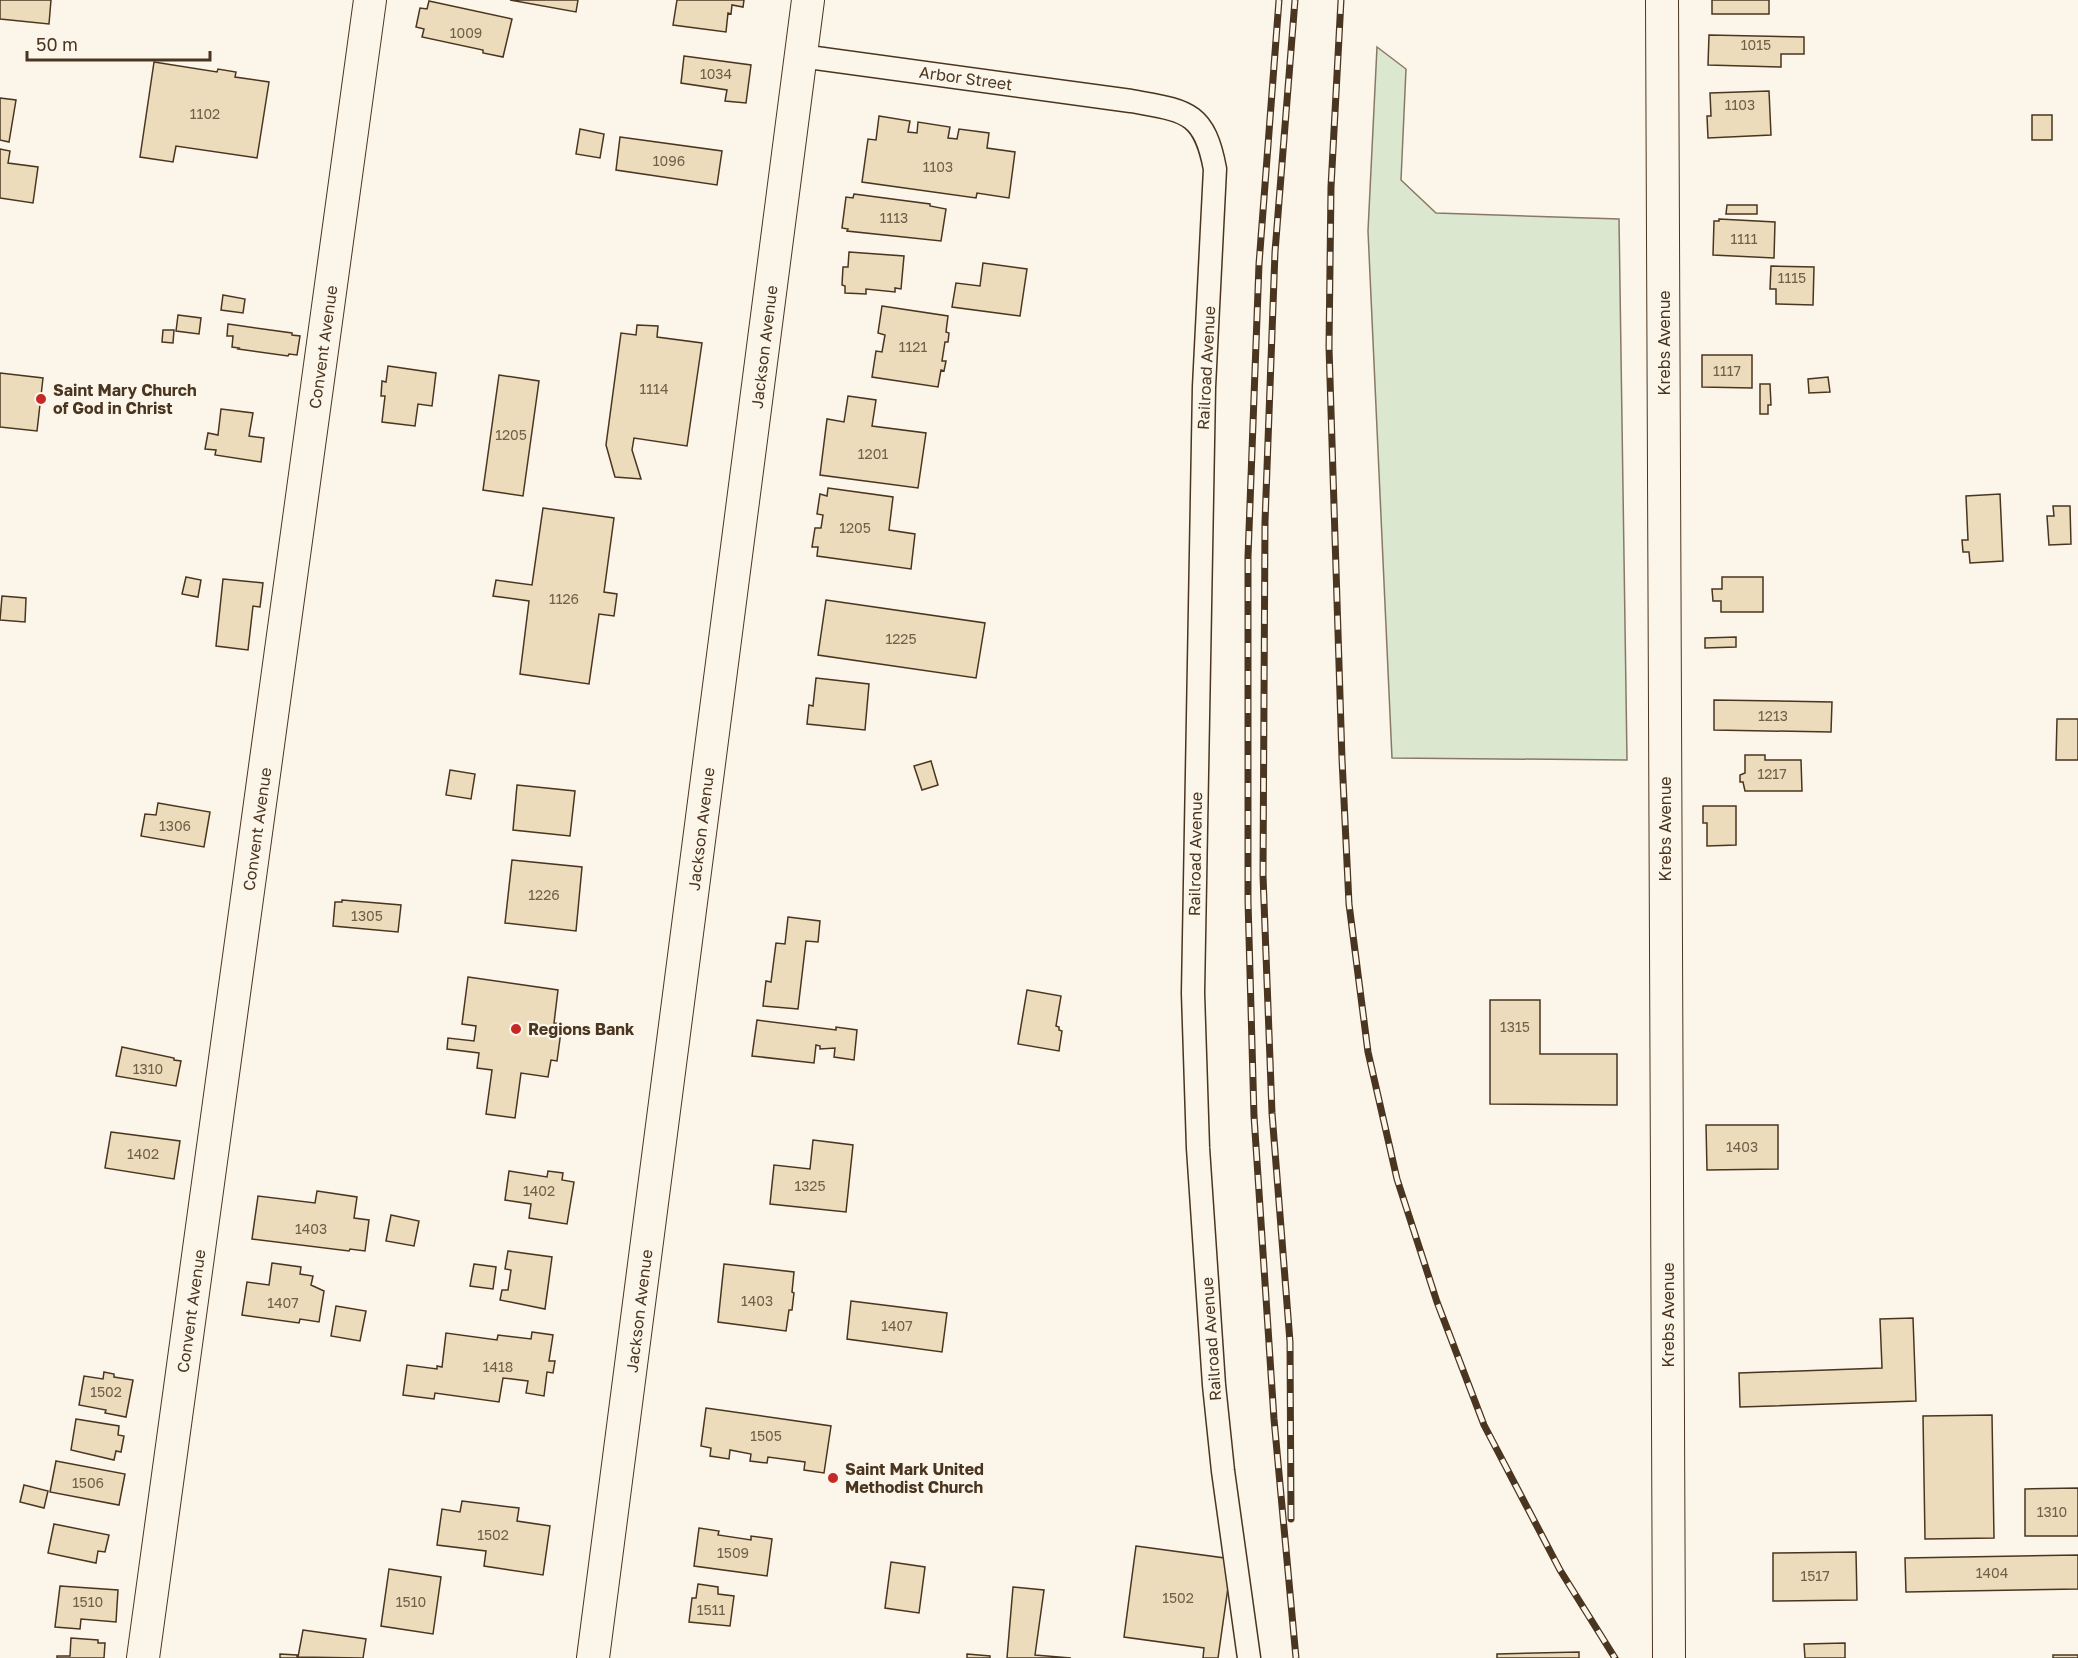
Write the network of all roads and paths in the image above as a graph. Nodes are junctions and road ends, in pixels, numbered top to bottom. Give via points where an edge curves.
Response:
1 (370, 0) edge
2 (808, 0) edge
3 (1662, 0) edge
4 (801, 56) junction
5 (1131, 100) joint
6 (143, 1658) edge
7 (593, 1658) edge
8 (1250, 1658) edge
9 (1669, 1658) edge

1 - 6 street, Convent Avenue
2 - 4 street, Jackson Avenue
3 - 9 street, Krebs Avenue
4 - 5 street, Arbor Street
4 - 7 street, Jackson Avenue
5 - 8 street, Railroad Avenue via 1188,114 1201,127 1210,145 1215,169 1204,387 1193,993 1198,1148 1214,1385

